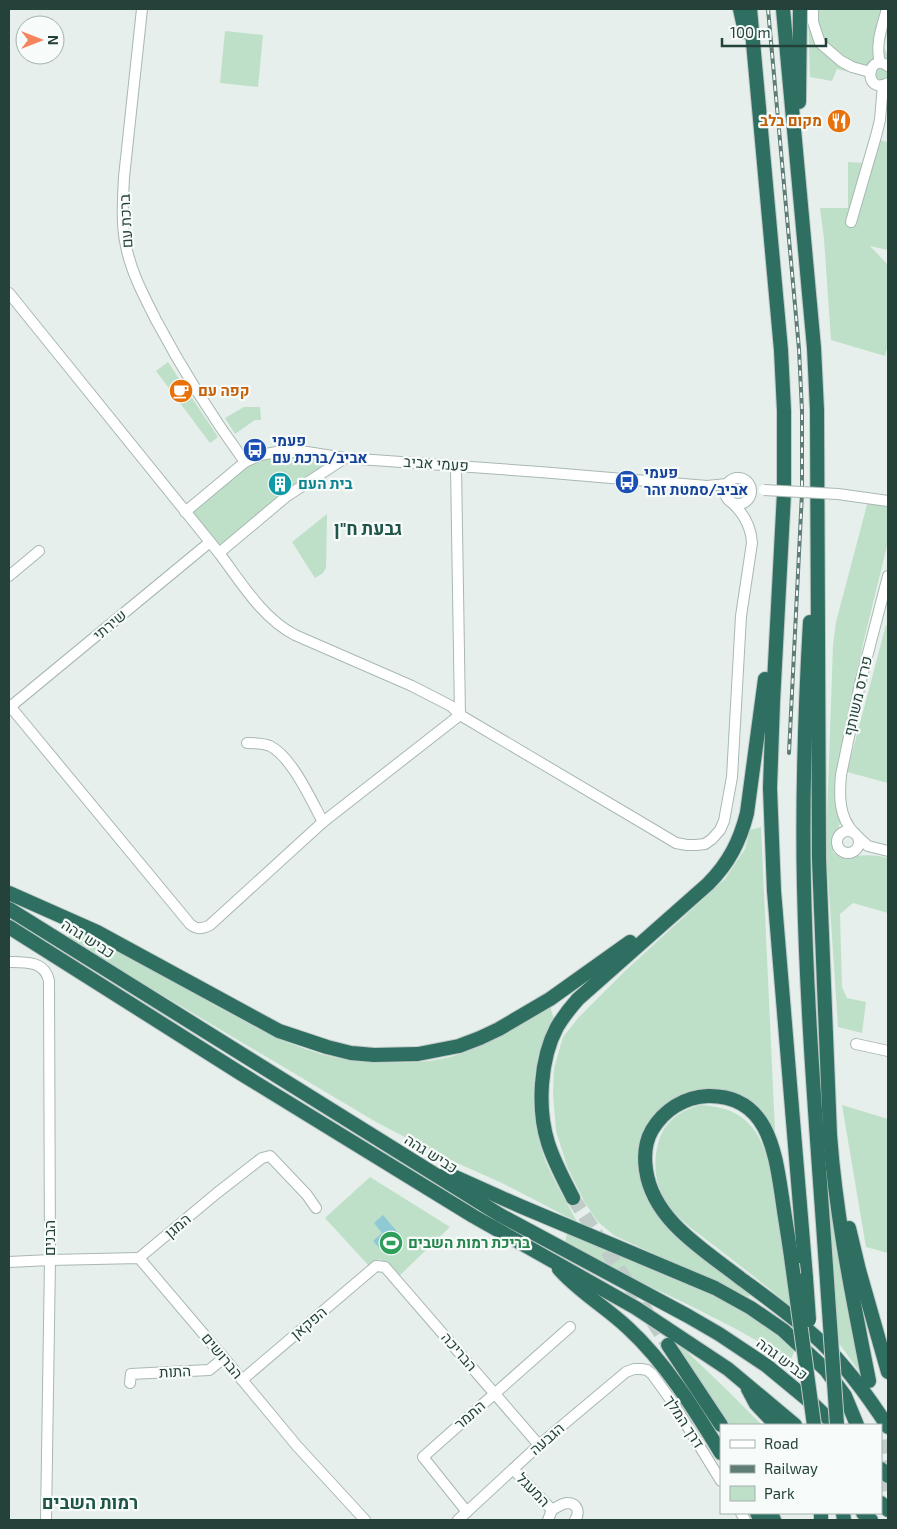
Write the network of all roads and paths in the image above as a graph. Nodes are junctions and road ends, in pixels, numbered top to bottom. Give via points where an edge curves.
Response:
1 (142, 9) edge
2 (740, 9) edge
3 (750, 9) edge
4 (783, 9) edge
5 (800, 9) edge
6 (813, 9) edge
7 (820, 9) edge
8 (887, 9) edge
9 (830, 52) junction
10 (884, 65) edge
11 (870, 72) junction
12 (885, 84) edge
13 (799, 188) junction
14 (851, 222) dead end
15 (771, 241) junction
16 (9, 293) edge
17 (785, 457) junction
18 (345, 458) junction
19 (245, 462) junction
20 (456, 466) junction
21 (818, 474) junction
22 (728, 484) junction
23 (749, 485) junction
24 (706, 486) junction
25 (764, 490) junction
26 (838, 494) junction
27 (888, 496) edge
28 (728, 498) junction
29 (748, 498) junction
30 (888, 501) edge
31 (185, 512) junction
32 (746, 520) junction
33 (210, 542) junction
34 (38, 552) dead end
35 (218, 553) junction
36 (9, 576) edge
37 (888, 576) edge
38 (883, 616) edge
39 (10, 706) edge
40 (460, 715) junction
41 (247, 743) dead end
42 (843, 818) junction
43 (323, 822) junction
44 (840, 833) junction
45 (856, 835) junction
46 (868, 846) junction
47 (856, 849) junction
48 (888, 852) edge
49 (9, 893) edge
50 (693, 897) junction
51 (9, 909) edge
52 (9, 927) edge
53 (9, 962) edge
54 (856, 1044) dead end
55 (888, 1051) edge
56 (828, 1086) junction
57 (358, 1127) junction
58 (573, 1198) tunnel mouth
59 (316, 1208) dead end
60 (139, 1258) junction
61 (50, 1260) junction
62 (552, 1260) junction
63 (9, 1262) edge
64 (376, 1266) joint
65 (801, 1326) edge
66 (801, 1326) edge
67 (801, 1326) edge
68 (801, 1326) edge
69 (570, 1327) dead end
70 (668, 1345) tunnel mouth
71 (224, 1358) junction
72 (641, 1369) joint
73 (888, 1372) edge
74 (242, 1380) junction
75 (869, 1381) dead end
76 (744, 1382) junction
77 (130, 1383) dead end
78 (494, 1393) junction
79 (720, 1424) edge
80 (775, 1424) edge
81 (794, 1424) edge
82 (815, 1424) edge
83 (815, 1424) edge
84 (835, 1424) edge
85 (836, 1424) edge
86 (857, 1424) edge
87 (888, 1427) edge
88 (539, 1445) junction
89 (720, 1451) edge
90 (513, 1469) junction
91 (720, 1479) edge
92 (552, 1510) junction
93 (467, 1512) junction
94 (46, 1520) edge
95 (365, 1520) edge
96 (458, 1520) edge
97 (548, 1520) edge
98 (575, 1520) edge

1 - 19 street, ברכת עם via 124,177 125,244 132,270 182,369
2 - 15 highway via 753,79
3 - 15 highway
4 - 13 highway
5 - 13 highway
6 - 9 street via 813,22 820,43
7 - 9 street via 821,33
8 - 10 street via 877,53
9 - 11 street via 852,67
10 - 11 street via 874,65
11 - 12 street via 872,82
12 - 14 street via 880,120
13 - 21 highway via 814,348
15 - 17 highway via 782,360
16 - 31 street
17 - 50 highway via 765,683 747,813 733,853 720,872
17 - 82 highway, bridge via 772,702 771,842
18 - 19 street, פעמי אביב via 307,452 278,452
18 - 20 street, פעמי אביב
18 - 35 street via 287,496
19 - 31 street, פעמי אביב
20 - 24 street, פעמי אביב
20 - 40 street
21 - 56 highway via 818,840
21 - 85 highway, bridge via 805,706 803,868
22 - 23 street via 737,478 744,479
22 - 24 street, פעמי אביב
22 - 28 street via 725,489
23 - 25 street
23 - 29 street
24 - 28 street, פעמי אביב via 720,490
25 - 26 street, bridge
25 - 29 street
26 - 27 street
26 - 30 street
28 - 29 street via 738,503
28 - 32 street
29 - 32 street
31 - 33 street
32 - 40 street via 752,533 752,543 741,616 732,777 720,830 705,844 676,843
33 - 35 street
33 - 39 street, שירתי
34 - 36 street
35 - 40 street via 251,596 286,630 412,686 451,706
37 - 38 street, פרדס משותף
38 - 42 street, פרדס משותף via 860,684 841,775
39 - 43 street via 195,928 210,925
40 - 43 street
41 - 43 street via 269,745 280,752 290,763
42 - 44 street, פרדס משותף
42 - 45 street, פרדס משותף
44 - 45 street via 847,831
44 - 47 street via 837,840 840,849 846,853
45 - 46 street, פרדס משותף
45 - 47 street via 859,843
46 - 47 street
46 - 48 street
49 - 50 highway via 97,932 279,1031 351,1053 399,1056 459,1046 500,1029 550,999
50 - 58 highway via 578,999 565,1014 550,1042 542,1085 543,1123 555,1161
51 - 57 highway, כביש גהה
52 - 62 highway, כביש גהה via 252,1081 473,1216
53 - 61 street, הבנים via 34,964 47,973 49,981
54 - 55 street
56 - 73 highway via 847,1221
56 - 75 highway via 837,1206
57 - 84 highway, כביש גהה via 500,1215 719,1334 767,1366
57 - 86 highway via 452,1176 734,1298 768,1319 826,1370 844,1396
59 - 60 street, המגן via 270,1156 262,1158
60 - 61 street
60 - 71 street, הברושים
61 - 63 street
61 - 94 street, הבנים
62 - 76 highway, כביש גהה via 636,1308
62 - 89 highway via 570,1282 629,1328 657,1358
64 - 74 street, הפקאן
64 - 78 street, הבריכה via 385,1267
65 - 83 highway, bridge
66 - 67 highway, bridge via 776,1159 769,1136 759,1118 739,1103 713,1096 684,1101 669,1110 650,1133 645,1152 650,1188 661,1209 688,1237
68 - 87 highway, bridge via 851,1374
69 - 78 street, התמר
70 - 79 highway
71 - 74 street, הברושים
71 - 77 street, התות via 209,1370 131,1374
72 - 88 street, הגבעה via 626,1372
72 - 91 street, דרך המלך via 652,1374 673,1403
74 - 95 street, הברושים
76 - 80 highway via 756,1404
76 - 81 highway, כביש גהה
78 - 88 street, הבריכה
78 - 93 street, התמר via 423,1457
88 - 90 street, הגבעה
90 - 92 street, המעגל
90 - 93 street, הגבעה
92 - 97 street, המעגל
92 - 98 street, המעגל via 562,1504 572,1504 578,1513
93 - 96 street, הגבעה

